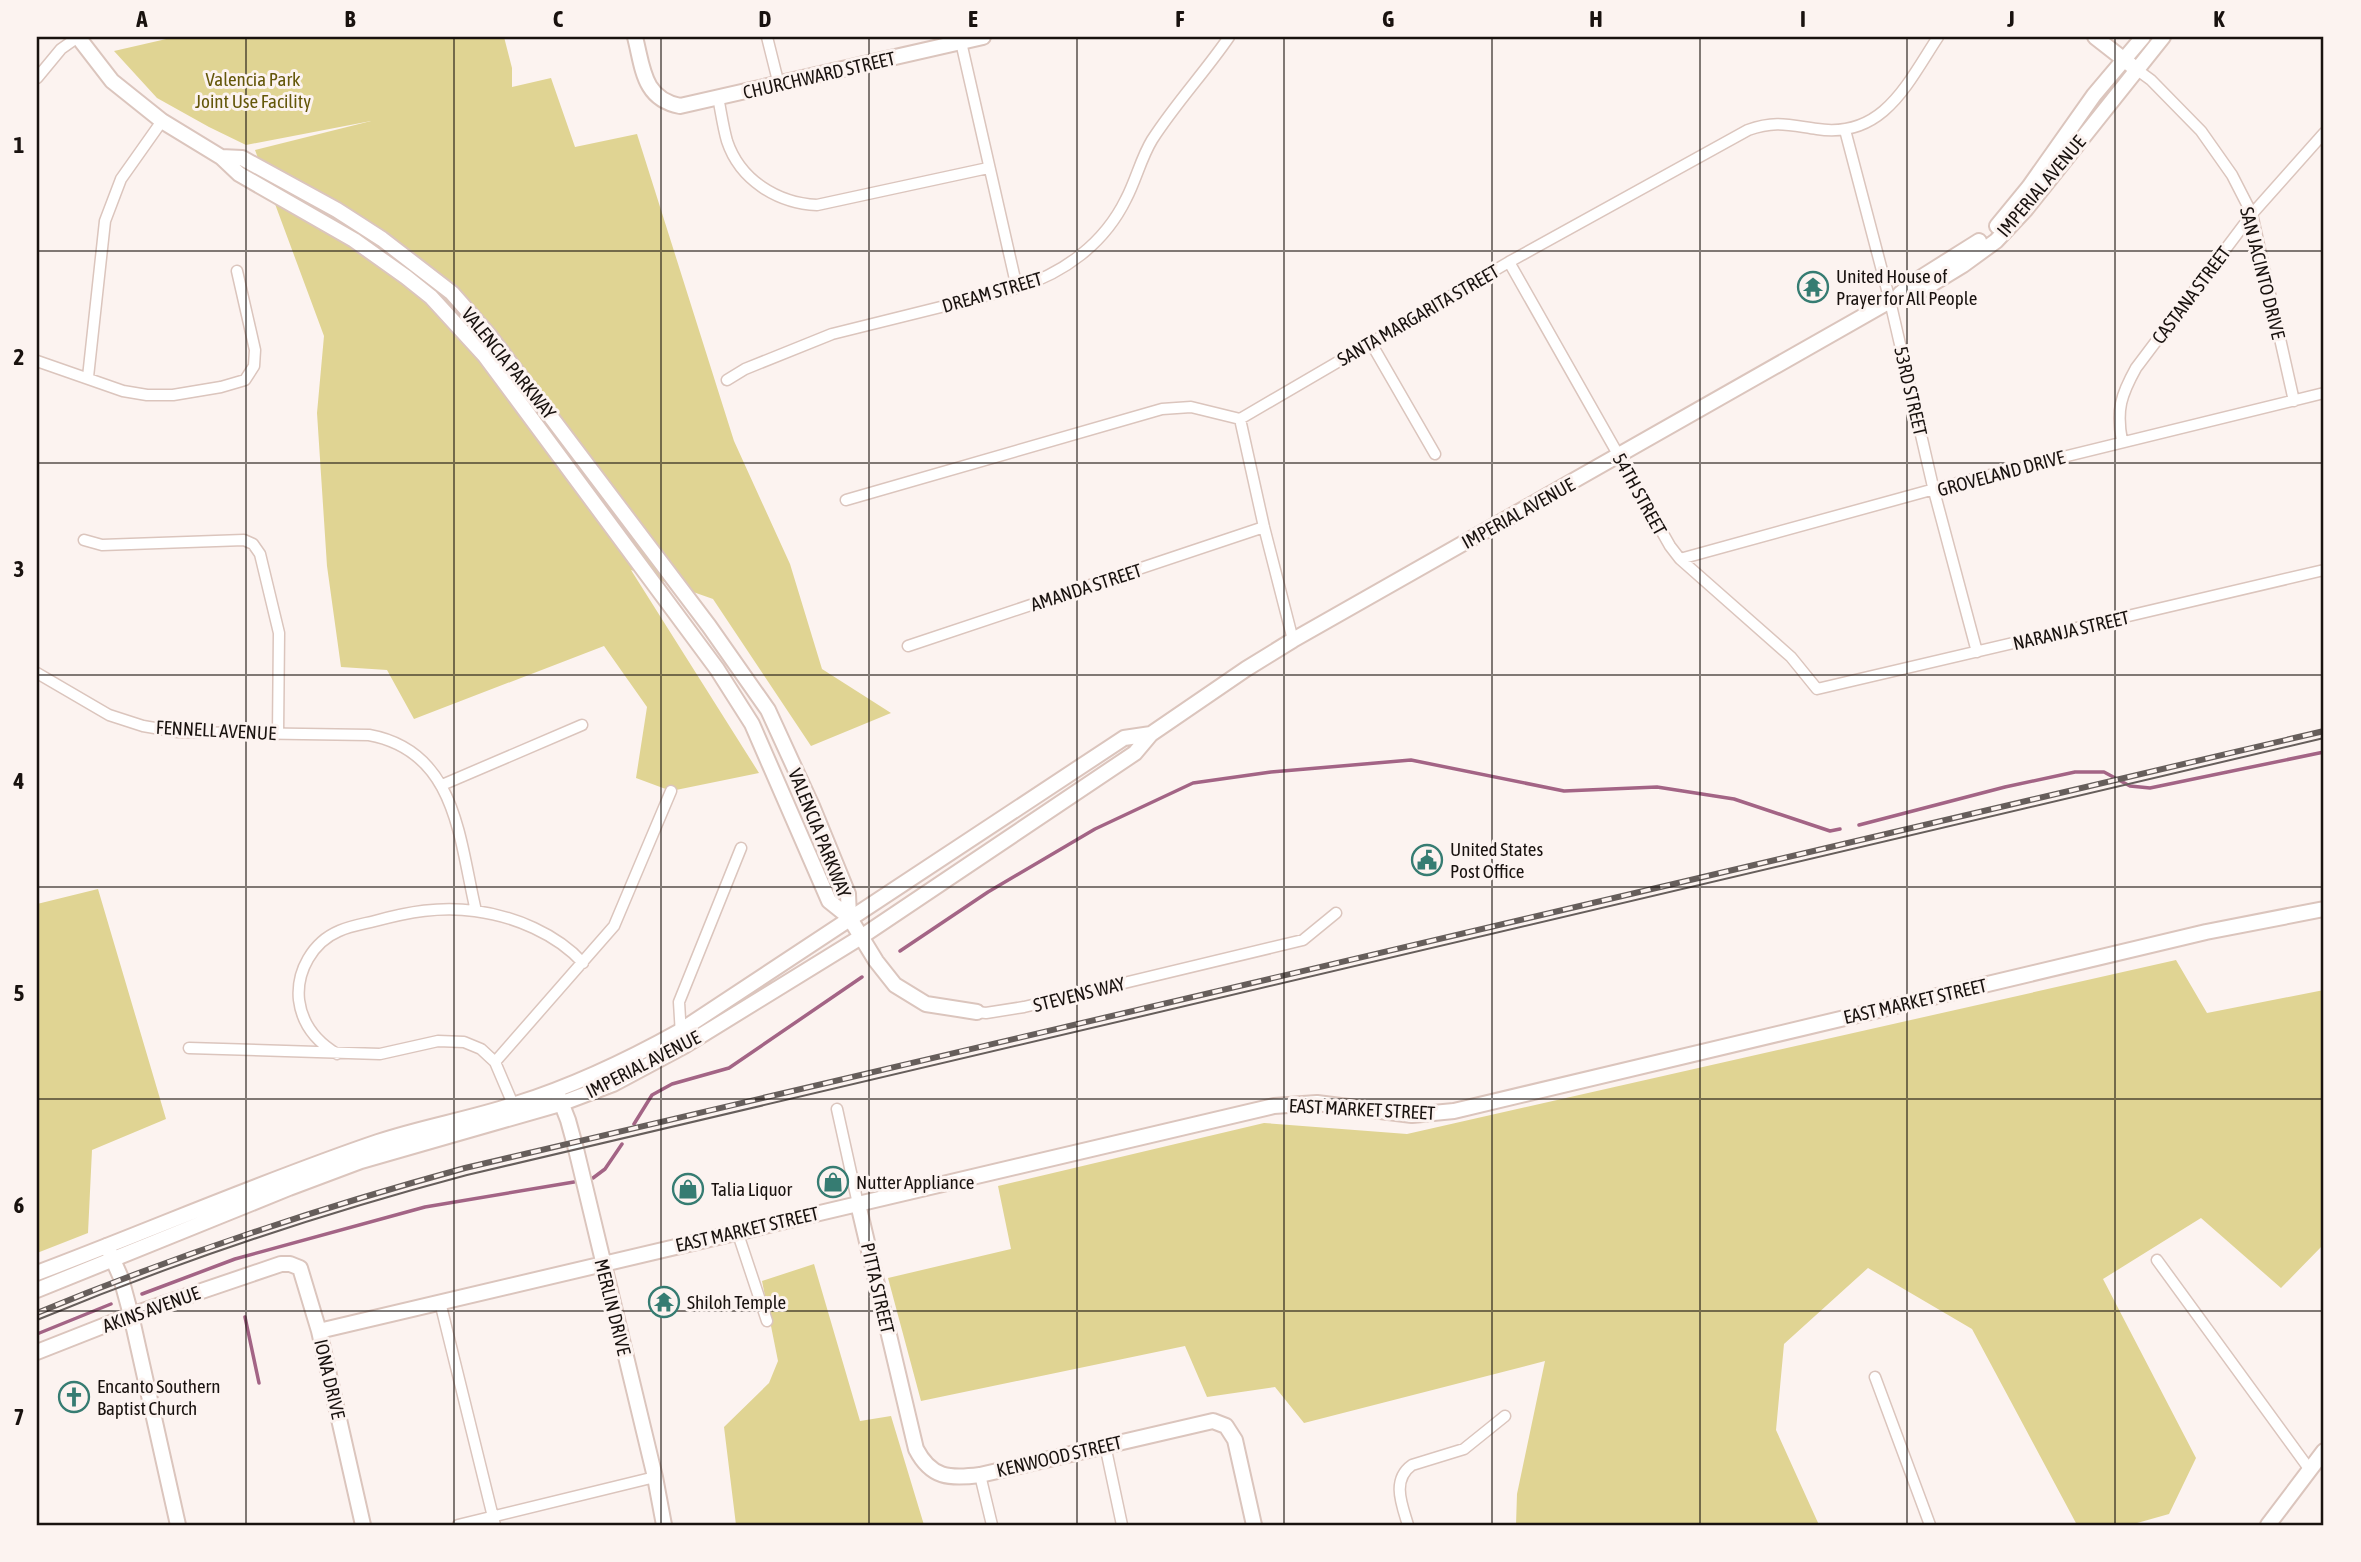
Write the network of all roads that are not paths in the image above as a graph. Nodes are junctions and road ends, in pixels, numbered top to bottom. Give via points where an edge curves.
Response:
1 (78, 37) edge
2 (635, 37) edge
3 (767, 37) edge
4 (983, 37) edge
5 (1229, 37) edge
6 (1938, 37) edge
7 (2095, 37) edge
8 (2143, 37) edge
9 (2163, 37) edge
10 (961, 42) junction
11 (2124, 59) junction
12 (2136, 69) junction
13 (37, 78) edge
14 (779, 85) junction
15 (718, 97) junction
16 (162, 121) junction
17 (1845, 131) junction
18 (2324, 133) edge
19 (222, 157) junction
20 (988, 168) junction
21 (2252, 214) junction
22 (1510, 262) junction
23 (237, 271) dead end
24 (1017, 288) junction
25 (1890, 301) junction
26 (1371, 343) junction
27 (37, 361) edge
28 (88, 377) junction
29 (727, 380) dead end
30 (2324, 393) edge
31 (2294, 401) junction
32 (1240, 419) junction
33 (2122, 441) junction
34 (1435, 454) dead end
35 (1619, 456) junction
36 (1934, 491) junction
37 (846, 500) dead end
38 (1264, 527) junction
39 (83, 540) dead end
40 (1680, 559) junction
41 (2324, 570) edge
42 (1293, 640) junction
43 (908, 646) dead end
44 (1977, 652) junction
45 (37, 673) edge
46 (1817, 690) joint
47 (582, 725) dead end
48 (278, 734) junction
49 (1151, 734) junction
50 (442, 785) junction
51 (671, 791) dead end
52 (741, 848) dead end
53 (2324, 909) edge
54 (476, 911) junction
55 (1336, 913) dead end
56 (849, 917) junction
57 (861, 937) junction
58 (583, 963) junction
59 (977, 1012) joint
60 (680, 1031) junction
61 (684, 1046) junction
62 (189, 1048) dead end
63 (337, 1054) junction
64 (495, 1062) junction
65 (558, 1097) junction
66 (837, 1109) dead end
67 (515, 1111) junction
68 (858, 1204) junction
69 (737, 1231) junction
70 (110, 1253) junction
71 (2157, 1260) dead end
72 (602, 1264) junction
73 (266, 1270) joint
74 (37, 1273) edge
75 (37, 1290) edge
76 (440, 1302) junction
77 (131, 1315) junction
78 (767, 1321) dead end
79 (319, 1331) junction
80 (37, 1352) edge
81 (1875, 1377) dead end
82 (1506, 1416) dead end
83 (1105, 1446) junction
84 (2324, 1451) edge
85 (926, 1465) joint
86 (2310, 1470) junction
87 (980, 1475) junction
88 (655, 1477) junction
89 (494, 1521) edge
90 (178, 1525) edge
91 (363, 1525) edge
92 (458, 1525) edge
93 (664, 1525) edge
94 (992, 1525) edge
95 (1122, 1525) edge
96 (1254, 1525) edge
97 (1408, 1525) edge
98 (1930, 1525) edge
99 (2268, 1525) edge

1 - 13 street via 61,49
1 - 16 main road, VALENCIA PARKWAY via 112,81
2 - 15 main road, CHURCHWARD STREET via 646,80 656,97 680,106
3 - 14 street
4 - 10 main road, CHURCHWARD STREET
5 - 24 street, DREAM STREET via 1151,142 1111,223 1070,265
6 - 17 street via 1895,102 1873,119
7 - 11 main road, SAN JACINTO DRIVE
8 - 11 main road, IMPERIAL AVENUE
9 - 12 main road, IMPERIAL AVENUE
10 - 14 main road, CHURCHWARD STREET
10 - 20 street
11 - 12 main road, SAN JACINTO DRIVE
11 - 25 main road, IMPERIAL AVENUE via 2006,217 1969,249
12 - 21 street, SAN JACINTO DRIVE via 2201,131
12 - 25 main road, IMPERIAL AVENUE via 1996,241 1922,290
14 - 15 main road, CHURCHWARD STREET
15 - 20 street via 727,141 738,162 762,188 793,202 817,205
16 - 19 main road, VALENCIA PARKWAY
16 - 28 street via 121,179 105,221
17 - 22 street, SANTA MARGARITA STREET via 1785,123 1748,130
17 - 25 street, 53RD STREET
18 - 21 street, CASTANA STREET
19 - 56 main road, VALENCIA PARKWAY via 239,174 354,240 406,276 485,356 717,669 745,713 829,901
19 - 56 main road, VALENCIA PARKWAY via 242,158 382,239 452,293 488,335 768,710 848,894
20 - 24 street
21 - 31 street, SAN JACINTO DRIVE
21 - 33 street, CASTANA STREET via 2122,393
22 - 26 street, SANTA MARGARITA STREET
22 - 35 street, 54TH STREET
23 - 28 street via 256,350 254,366 245,380 173,395 147,395
24 - 29 street, DREAM STREET via 832,334
25 - 35 main road, IMPERIAL AVENUE
25 - 36 street, 53RD STREET
26 - 32 street, SANTA MARGARITA STREET
26 - 34 street
27 - 28 street
30 - 31 street, GROVELAND DRIVE
31 - 33 street, GROVELAND DRIVE
32 - 37 street via 1191,407 1162,409
32 - 38 street
33 - 36 street, GROVELAND DRIVE
35 - 40 street, 54TH STREET
35 - 42 main road, IMPERIAL AVENUE
36 - 40 street, GROVELAND DRIVE
36 - 44 street, 53RD STREET
38 - 42 street
38 - 43 street, AMANDA STREET
39 - 48 street via 102,545 244,540 253,544 260,554 279,633
40 - 46 street, 54TH STREET via 1791,657
41 - 44 street, NARANJA STREET
42 - 49 main road, IMPERIAL AVENUE
44 - 46 street, NARANJA STREET
45 - 48 street, FENNELL AVENUE via 109,715 143,726 178,732
47 - 50 street
48 - 50 street, FENNELL AVENUE via 369,735 390,740 427,764
49 - 56 main road, IMPERIAL AVENUE via 1124,738
49 - 57 main road, IMPERIAL AVENUE via 1135,753
50 - 54 street via 453,811
51 - 58 street via 614,926
52 - 60 street via 679,1002
53 - 68 main road, EAST MARKET STREET via 2180,938 1454,1111 1412,1115 1317,1103 1274,1106
54 - 58 street via 534,929
54 - 63 street via 405,912 340,930 317,947 302,972 301,1010 314,1036
55 - 59 street, STEVENS WAY via 1303,940 1024,1007
56 - 57 main road, STEVENS WAY
56 - 60 main road, IMPERIAL AVENUE
57 - 59 main road, STEVENS WAY via 895,985 926,1004
57 - 61 main road, IMPERIAL AVENUE
58 - 64 street
60 - 61 street
60 - 65 main road, IMPERIAL AVENUE
61 - 65 main road, IMPERIAL AVENUE via 613,1084
62 - 63 street
63 - 64 street via 380,1054 455,1041 481,1049
64 - 67 street
65 - 67 main road, IMPERIAL AVENUE
65 - 72 main road, MERLIN DRIVE via 568,1120
66 - 68 street, PITTA STREET
67 - 70 main road, IMPERIAL AVENUE via 360,1161
68 - 69 main road, EAST MARKET STREET
68 - 85 main road, PITTA STREET via 916,1449
69 - 72 main road, EAST MARKET STREET
69 - 78 street
70 - 74 main road, IMPERIAL AVENUE
70 - 75 main road, IMPERIAL AVENUE
70 - 77 main road
71 - 86 street
72 - 76 main road, EAST MARKET STREET
72 - 88 main road, MERLIN DRIVE
73 - 77 main road, AKINS AVENUE
73 - 79 main road, IONA DRIVE via 281,1264 300,1268
76 - 79 main road, EAST MARKET STREET
76 - 89 street
77 - 80 main road, AKINS AVENUE
77 - 90 main road
79 - 91 main road, IONA DRIVE
81 - 98 street
82 - 97 street via 1464,1449 1405,1469 1398,1491
83 - 87 main road, KENWOOD STREET
83 - 95 street
83 - 96 main road, KENWOOD STREET via 1195,1424 1226,1426 1233,1435
84 - 86 main road
85 - 87 main road, KENWOOD STREET via 946,1476
86 - 99 main road
87 - 94 street
88 - 89 street
88 - 93 main road, MERLIN DRIVE
89 - 92 street

